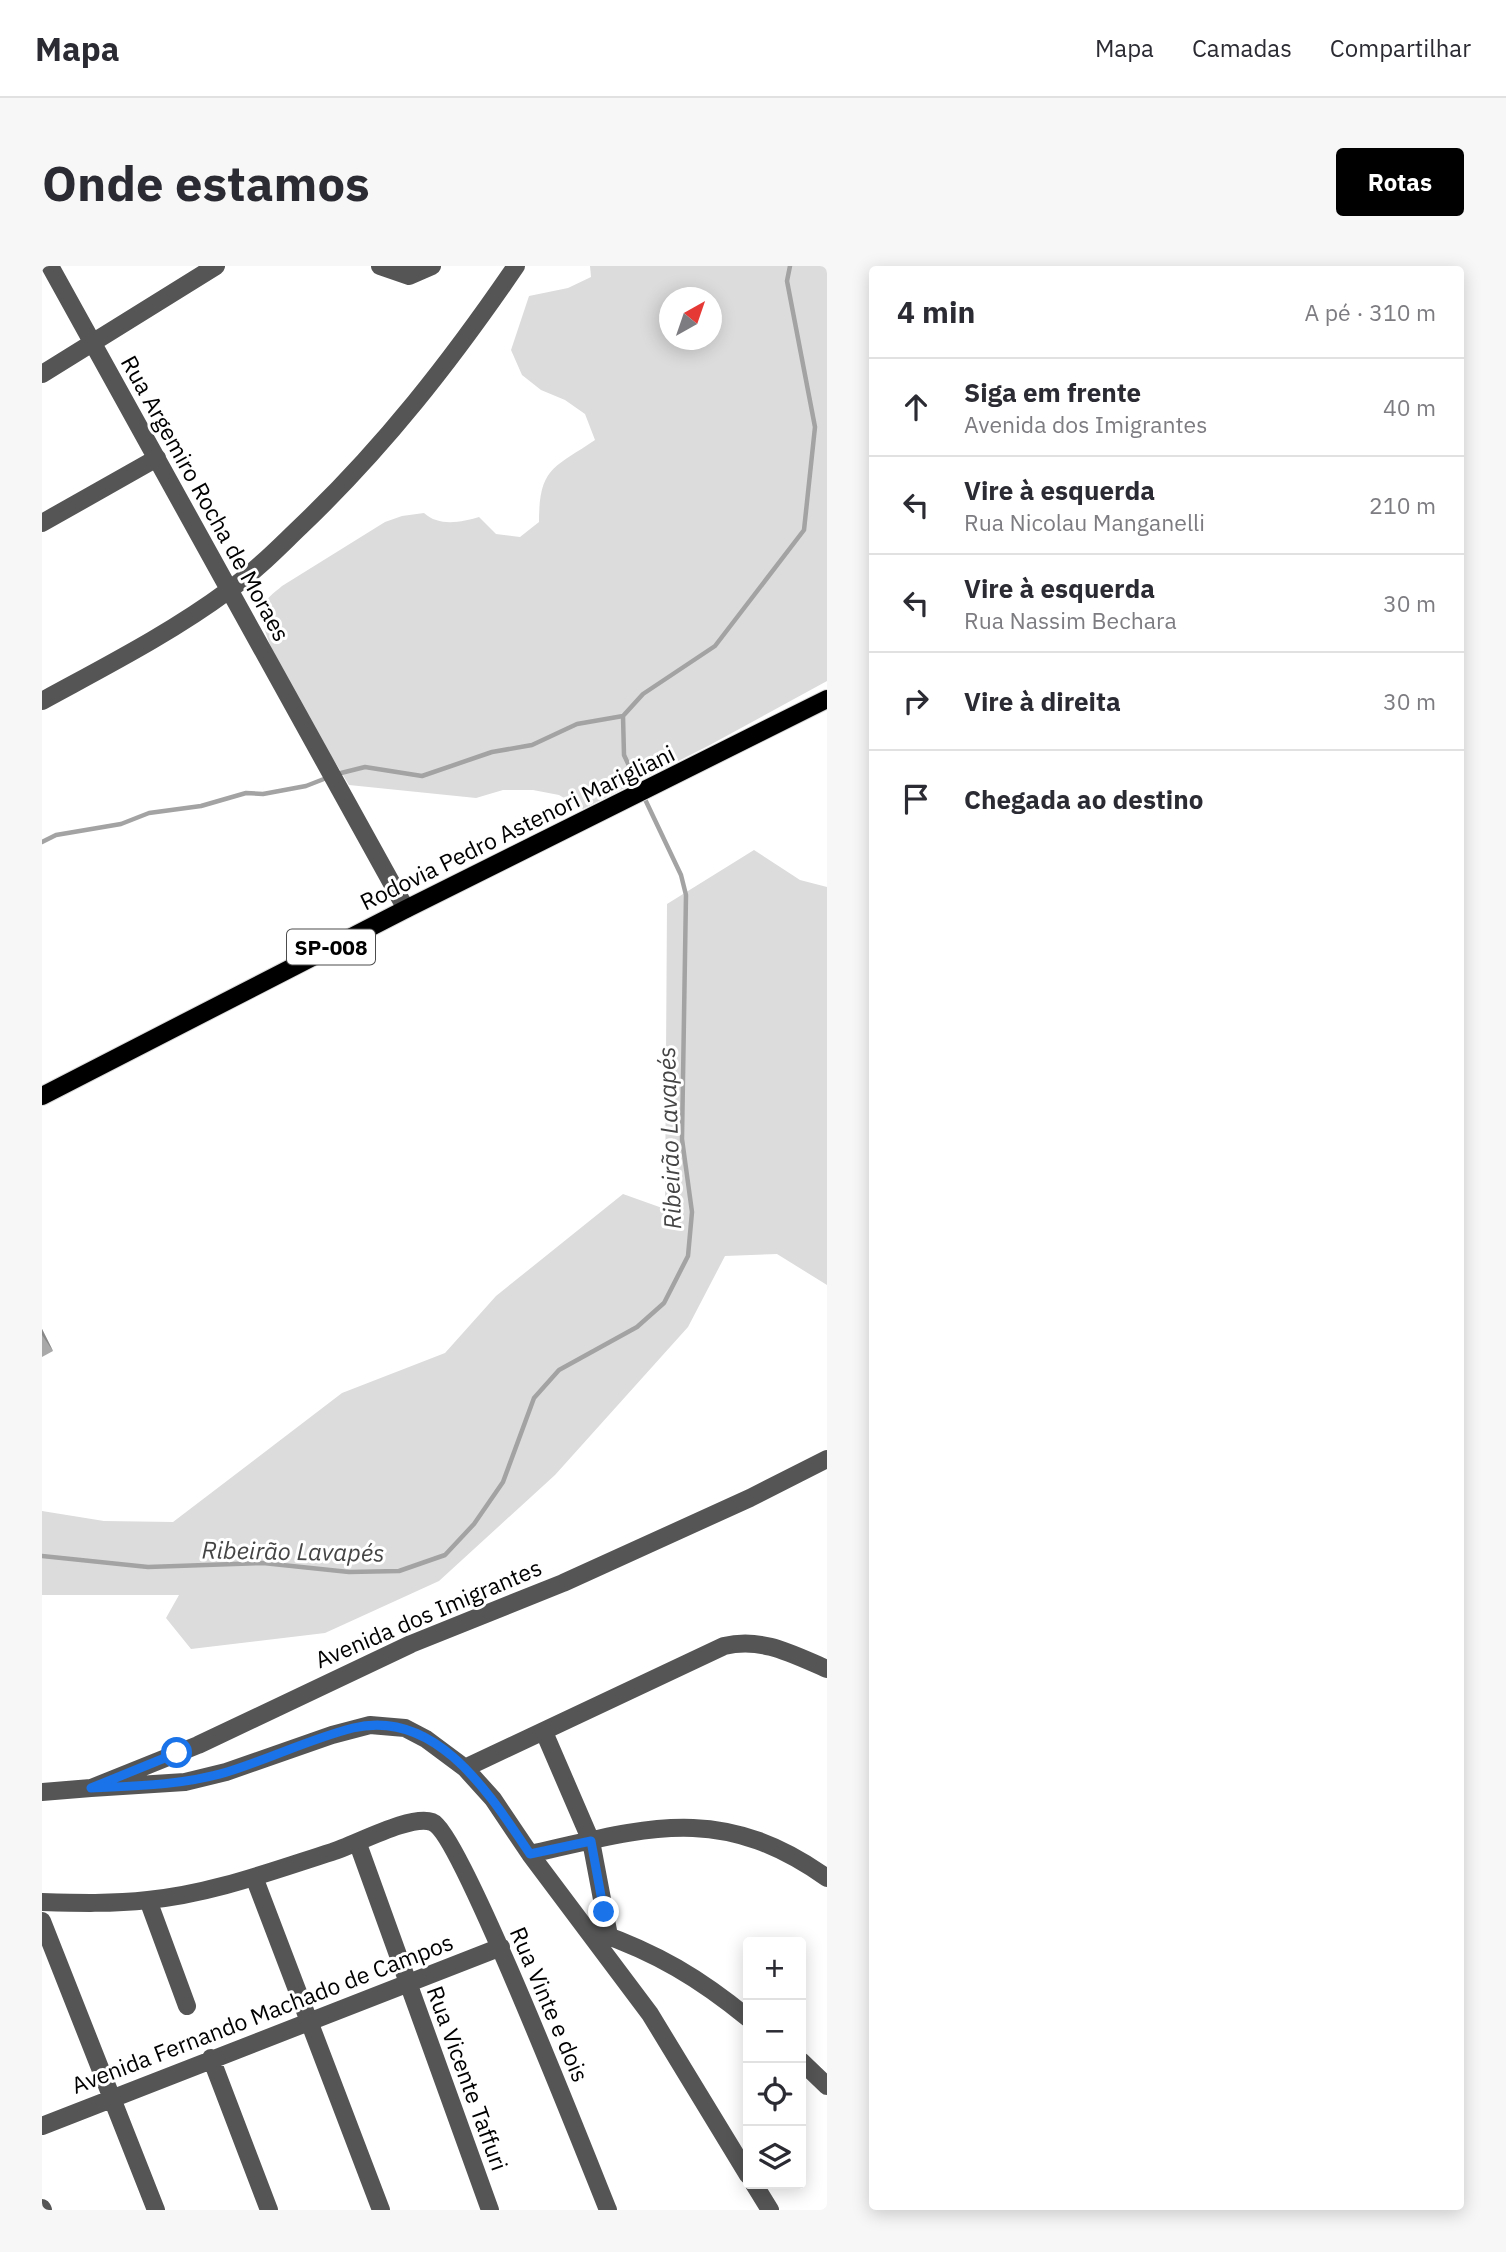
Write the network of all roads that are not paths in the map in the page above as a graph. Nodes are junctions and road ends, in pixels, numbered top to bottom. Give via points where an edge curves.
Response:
1 (50, 266) edge
2 (216, 266) edge
3 (380, 266) edge
4 (432, 266) edge
5 (516, 266) edge
6 (91, 342) junction
7 (42, 374) edge
8 (157, 458) junction
9 (42, 523) edge
10 (231, 589) junction
11 (827, 699) edge
12 (42, 701) edge
13 (406, 909) junction
14 (42, 1096) edge
15 (827, 1460) edge
16 (827, 1669) edge
17 (544, 1732) junction
18 (466, 1768) junction
19 (91, 1788) junction
20 (42, 1792) edge
21 (591, 1841) junction
22 (358, 1844) junction
23 (530, 1854) junction
24 (254, 1877) junction
25 (827, 1878) edge
26 (148, 1900) junction
27 (42, 1902) edge
28 (42, 1921) edge
29 (584, 1927) junction
30 (609, 1936) junction
31 (500, 1947) junction
32 (407, 1983) junction
33 (187, 2006) dead end
34 (743, 2014) edge
35 (309, 2022) junction
36 (211, 2058) junction
37 (803, 2063) edge
38 (827, 2085) edge
39 (112, 2097) junction
40 (42, 2126) edge
41 (743, 2167) edge
42 (757, 2189) edge
43 (156, 2210) edge
44 (269, 2210) edge
45 (382, 2210) edge
46 (490, 2210) edge
47 (608, 2210) edge
48 (770, 2210) edge

1 - 6 street, Rua Argemiro Rocha de Moraes
2 - 6 street
3 - 4 street via 409,276
5 - 10 street via 462,345 367,463
6 - 7 street
6 - 8 street, Rua Argemiro Rocha de Moraes
8 - 9 street
8 - 10 street, Rua Argemiro Rocha de Moraes
10 - 12 street
10 - 13 street, Rua Argemiro Rocha de Moraes
11 - 13 main road, Rodovia Pedro Astenori Marigliani / SP-008
13 - 14 main road, Rodovia Pedro Astenori Marigliani / SP-008
15 - 19 street, Avenida dos Imigrantes via 564,1583 424,1639 198,1745
16 - 17 street via 759,1643 724,1646
17 - 18 street
17 - 21 street
18 - 19 street via 405,1728 370,1725 185,1782
18 - 23 street
19 - 20 street, Avenida dos Imigrantes
21 - 23 street
21 - 25 street via 626,1831 698,1827 761,1843 802,1860
21 - 30 street
22 - 24 street
22 - 31 street, Rua Vinte e dois via 414,1821 435,1822 448,1839
22 - 32 street, Rua Vicente Taffuri
23 - 29 street
24 - 26 street
24 - 35 street
26 - 27 street
26 - 33 street
28 - 39 street
29 - 30 street
29 - 41 street via 650,2014
30 - 34 street via 687,1971
31 - 32 street, Avenida Fernando Machado de Campos
31 - 47 street, Rua Vinte e dois
32 - 35 street, Avenida Fernando Machado de Campos
32 - 46 street, Rua Vicente Taffuri
35 - 36 street, Avenida Fernando Machado de Campos
35 - 45 street
36 - 39 street, Avenida Fernando Machado de Campos
36 - 44 street
37 - 38 street
39 - 40 street, Avenida Fernando Machado de Campos
39 - 43 street
42 - 48 street

